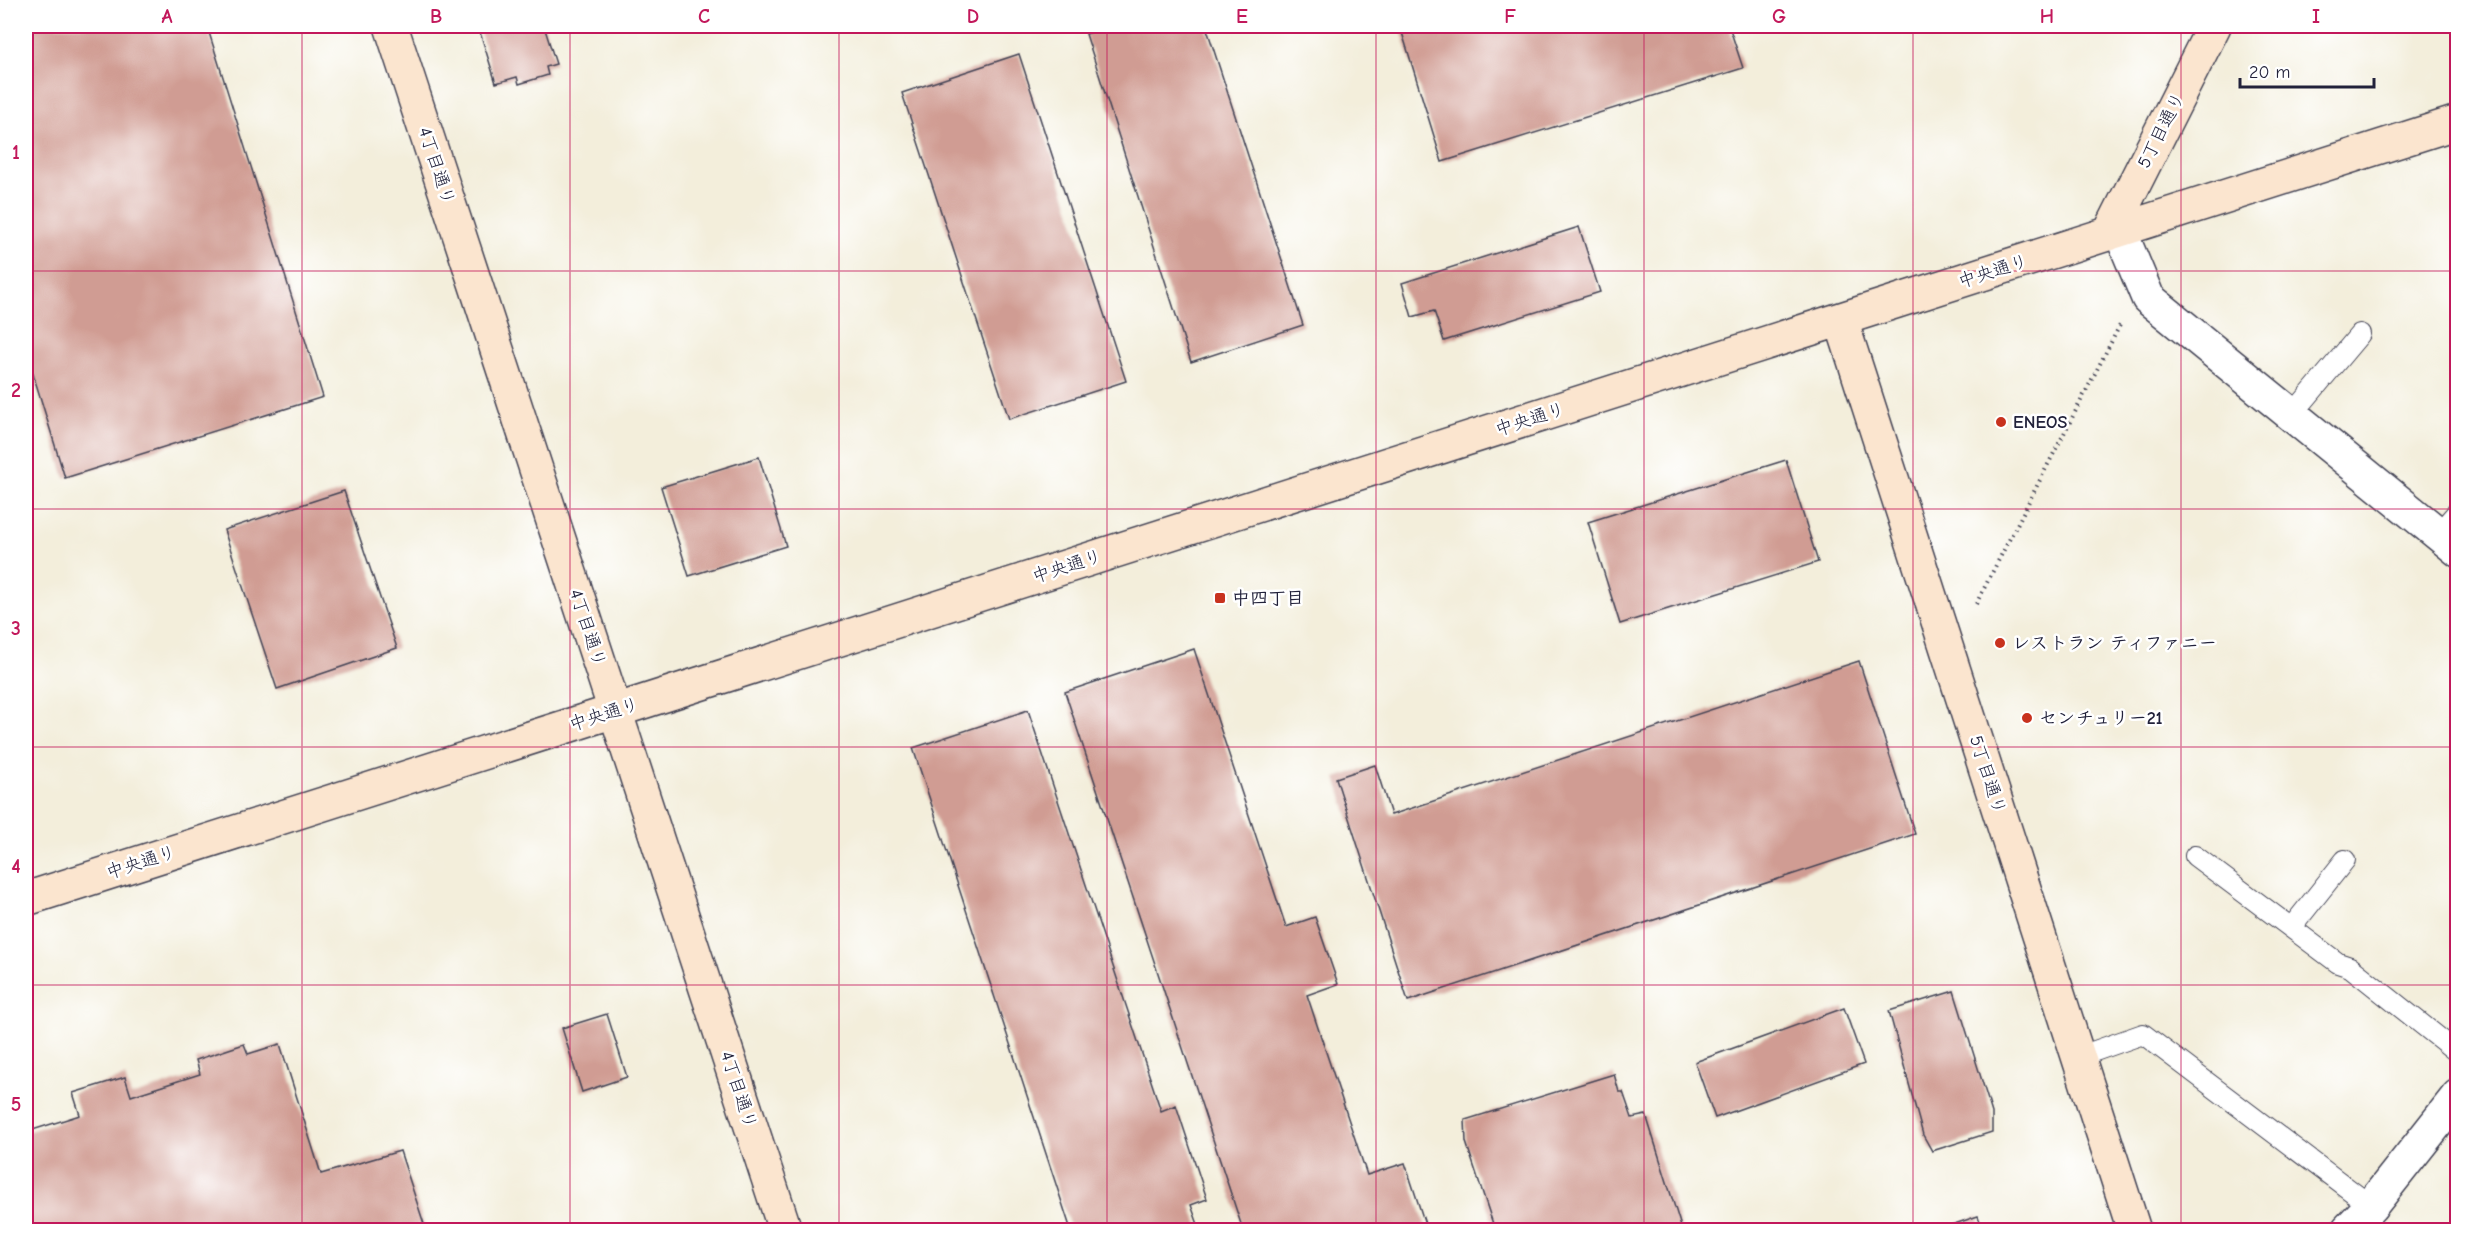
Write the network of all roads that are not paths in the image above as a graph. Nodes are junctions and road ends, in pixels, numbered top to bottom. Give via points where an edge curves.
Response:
1 (392, 26) edge
2 (2214, 26) edge
3 (2457, 122) edge
4 (2114, 232) junction
5 (1841, 320) junction
6 (2360, 334) dead end
7 (2292, 415) junction
8 (2451, 532) edge
9 (615, 711) junction
10 (2195, 856) dead end
11 (2345, 860) dead end
12 (26, 898) edge
13 (2291, 928) junction
14 (2457, 1053) edge
15 (2078, 1057) junction
16 (2457, 1096) edge
17 (2372, 1206) junction
18 (784, 1230) edge
19 (2134, 1230) edge
20 (2348, 1230) edge

1 - 9 street, 4丁目通り
2 - 4 street, 5丁目通り
3 - 4 street, 中央通り
4 - 5 street, 中央通り
4 - 7 street via 2148,298
5 - 9 street, 中央通り
5 - 15 street, 5丁目通り
6 - 7 lane
7 - 8 street
9 - 12 street, 中央通り
9 - 18 street, 4丁目通り
10 - 13 lane
11 - 13 lane
13 - 14 lane via 2350,968
15 - 17 lane via 2143,1034
15 - 19 street, 5丁目通り
16 - 17 street
17 - 20 street

